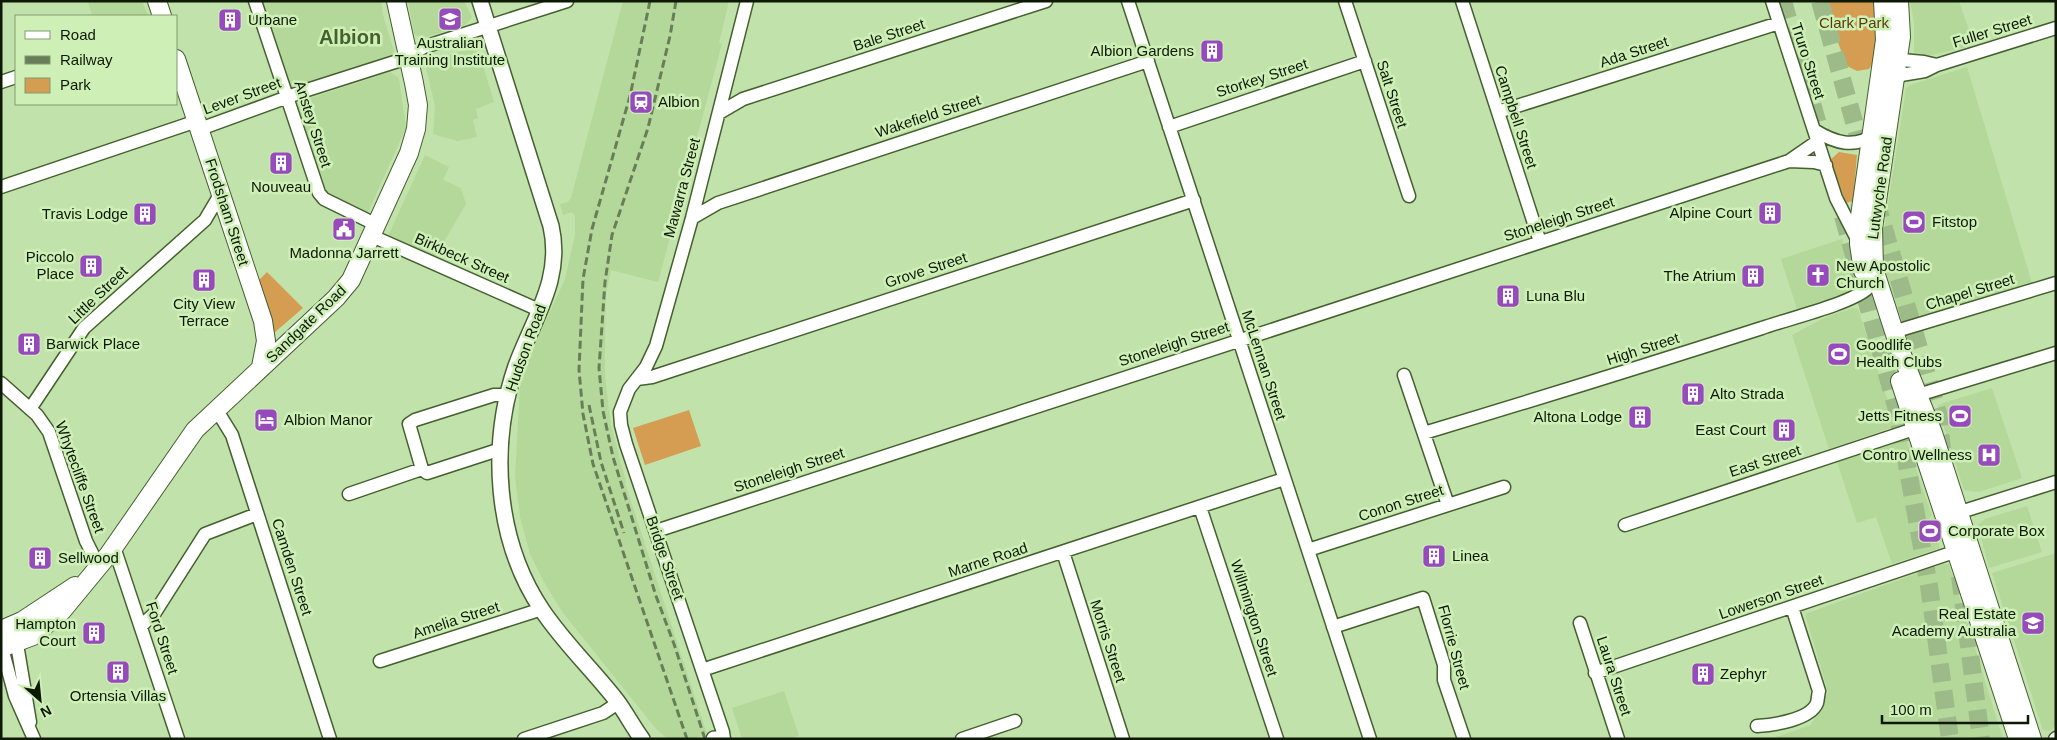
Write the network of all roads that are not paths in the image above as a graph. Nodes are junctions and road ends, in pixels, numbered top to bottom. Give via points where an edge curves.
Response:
1 (157, 1) edge
2 (255, 1) edge
3 (396, 1) edge
4 (480, 1) edge
5 (568, 1) edge
6 (747, 1) edge
7 (1046, 1) edge
8 (1128, 1) edge
9 (1345, 1) edge
10 (1462, 1) edge
11 (1772, 1) edge
12 (1883, 1) edge
13 (1899, 1) edge
14 (162, 15) edge
15 (1779, 23) junction
16 (487, 27) junction
17 (2056, 28) edge
18 (408, 55) junction
19 (1148, 61) junction
20 (1365, 61) junction
21 (178, 65) edge
22 (1892, 65) junction
23 (15, 77) edge
24 (1, 82) edge
25 (724, 92) junction
26 (287, 98) junction
27 (743, 99) junction
28 (1498, 112) junction
29 (718, 113) junction
30 (1889, 124) junction
31 (198, 125) junction
32 (1170, 127) junction
33 (1816, 135) junction
34 (1871, 138) junction
35 (1789, 161) junction
36 (1826, 165) junction
37 (1, 187) edge
38 (699, 187) junction
39 (221, 193) junction
40 (1409, 196) dead end
41 (1194, 200) junction
42 (718, 203) junction
43 (692, 218) junction
44 (205, 220) junction
45 (231, 223) junction
46 (375, 230) junction
47 (1540, 242) junction
48 (1859, 244) junction
49 (2056, 283) edge
50 (1868, 288) junction
51 (539, 310) junction
52 (1893, 332) junction
53 (1239, 340) junction
54 (2056, 353) edge
55 (652, 356) junction
56 (261, 367) junction
57 (669, 372) junction
58 (1404, 375) dead end
59 (637, 379) junction
60 (1, 383) edge
61 (508, 395) junction
62 (1918, 395) junction
63 (30, 409) junction
64 (216, 410) junction
65 (1917, 428) junction
66 (1424, 433) junction
67 (501, 449) junction
68 (422, 469) junction
69 (1284, 478) junction
70 (2056, 482) edge
71 (1504, 487) dead end
72 (349, 494) dead end
73 (1448, 505) junction
74 (1200, 507) junction
75 (257, 514) junction
76 (1953, 515) junction
77 (1624, 525) dead end
78 (656, 531) junction
79 (114, 547) junction
80 (1308, 550) junction
81 (1957, 551) junction
82 (1063, 552) junction
83 (96, 570) junction
84 (1792, 607) junction
85 (542, 609) junction
86 (1580, 623) dead end
87 (141, 626) junction
88 (1333, 627) junction
89 (5, 640) edge
90 (380, 661) dead end
91 (702, 670) junction
92 (1596, 673) junction
93 (618, 703) junction
94 (1015, 721) dead end
95 (1757, 726) dead end
96 (32, 733) edge
97 (2031, 737) edge
98 (178, 739) edge
99 (330, 739) edge
100 (524, 739) edge
101 (642, 739) edge
102 (653, 739) edge
103 (714, 739) edge
104 (719, 739) edge
105 (724, 739) edge
106 (962, 739) edge
107 (1123, 739) edge
108 (1277, 739) edge
109 (1370, 739) edge
110 (1464, 739) edge
111 (1618, 739) edge

1 - 14 highway
2 - 26 street, Anstey Street
3 - 18 highway, Sandgate Road
4 - 16 main road, Hudson Road
5 - 16 street, Lever Street
6 - 25 street, Mawarra Street
7 - 27 street, Bale Street
8 - 19 street, McLennan Street
9 - 20 street, Salt Street
10 - 28 street, Campbell Street
11 - 15 street, Truro Street
12 - 22 highway, Lutwyche Road
13 - 22 highway, Lutwyche Road via 1902,27
15 - 28 street, Ada Street
15 - 33 street, Truro Street
16 - 18 street, Lever Street
16 - 51 main road, Hudson Road via 554,236 555,264
17 - 22 street, Fuller Street via 1937,65 1924,62
18 - 26 street, Lever Street
18 - 46 highway, Sandgate Road via 418,105 416,129 409,153
19 - 32 street, McLennan Street
19 - 42 street, Wakefield Street
20 - 32 street, Storkey Street
20 - 40 street, Salt Street
21 - 31 highway, Frodsham Street
22 - 30 highway, Lutwyche Road
22 - 34 highway, Lutwyche Road
23 - 24 street
25 - 27 street
25 - 29 street, Mawarra Street
26 - 31 street, Lever Street
26 - 46 street, Anstey Street via 321,196
27 - 29 street, Bale Street
28 - 47 street, Campbell Street
29 - 38 street, Mawarra Street
30 - 34 street
30 - 52 highway, Lutwyche Road via 1872,242 1876,276
31 - 37 street, Lever Street
31 - 39 highway, Frodsham Street
32 - 41 street, McLennan Street
33 - 34 street via 1842,143
33 - 35 street, Stoneleigh Street
33 - 36 street, Truro Street
34 - 48 highway, Lutwyche Road via 1861,201
35 - 36 street, Stoneleigh Street
35 - 47 street, Stoneleigh Street
36 - 48 street, Truro Street via 1838,203
38 - 42 street via 708,198
38 - 43 street, Mawarra Street
39 - 44 street, Little Street
39 - 45 highway, Frodsham Street
41 - 53 street, McLennan Street
41 - 57 street, Grove Street
42 - 43 street, Wakefield Street
43 - 55 street, Mawarra Street
44 - 45 street via 220,218
44 - 63 street, Little Street via 84,328
45 - 56 highway, Frodsham Street via 264,328 266,341
46 - 51 street, Birkbeck Street
46 - 56 highway, Sandgate Road via 346,287
47 - 53 street, Stoneleigh Street
48 - 50 highway, Lutwyche Road
49 - 52 street, Chapel Street
50 - 65 highway, Lutwyche Road
50 - 66 street, High Street via 1850,299 1630,371
51 - 61 main road, Hudson Road
52 - 62 highway, Lutwyche Road
53 - 69 street, McLennan Street
53 - 78 street, Stoneleigh Street
54 - 62 street
55 - 57 street
55 - 59 street, Mawarra Street
56 - 64 highway, Sandgate Road
57 - 59 street, Grove Street
58 - 66 street
59 - 78 street, Bridge Street via 624,400 621,424
60 - 63 street, Whytecliffe Street
61 - 67 main road, Hudson Road
61 - 68 street via 490,396 411,422 410,430
62 - 76 highway, Lutwyche Road
63 - 83 street, Whytecliffe Street via 49,432
64 - 75 street, Camden Street via 232,435
64 - 79 highway, Sandgate Road via 195,430
65 - 76 highway, Lutwyche Road
65 - 77 street, East Street
66 - 73 street
67 - 68 street via 429,473
67 - 85 main road, Hudson Road via 503,509 508,534 527,583
68 - 72 street
69 - 74 street, Marne Road
69 - 80 street, McLennan Street
70 - 76 street
71 - 73 street, Conon Street
73 - 80 street, Conon Street
74 - 82 street, Marne Road
74 - 108 street, Willmington Street
75 - 87 street via 205,534 155,613
75 - 99 street, Camden Street
76 - 81 highway, Lutwyche Road
76 - 97 highway, Lutwyche Road
78 - 91 street, Bridge Street
79 - 83 highway, Sandgate Road
79 - 87 street, Ford Street
80 - 88 street, McLennan Street
81 - 84 street, Lowerson Street
81 - 97 highway, Lutwyche Road
82 - 91 street, Marne Road
82 - 107 street, Morris Street
83 - 89 highway, Sandgate Road
84 - 92 street, Lowerson Street
84 - 95 street via 1819,691 1817,704 1808,713 1774,725
85 - 90 street, Amelia Street
85 - 93 main road, Hudson Road
86 - 92 street, Laura Street
87 - 98 street, Ford Street
88 - 109 street, McLennan Street
88 - 110 street, Florrie Street via 1423,598 1444,665 1444,680
89 - 96 street
91 - 105 street, Bridge Street
92 - 111 street, Laura Street
93 - 100 street via 603,713
93 - 101 main road, Hudson Road
93 - 102 main road, Hudson Road
94 - 106 street
103 - 104 main road

